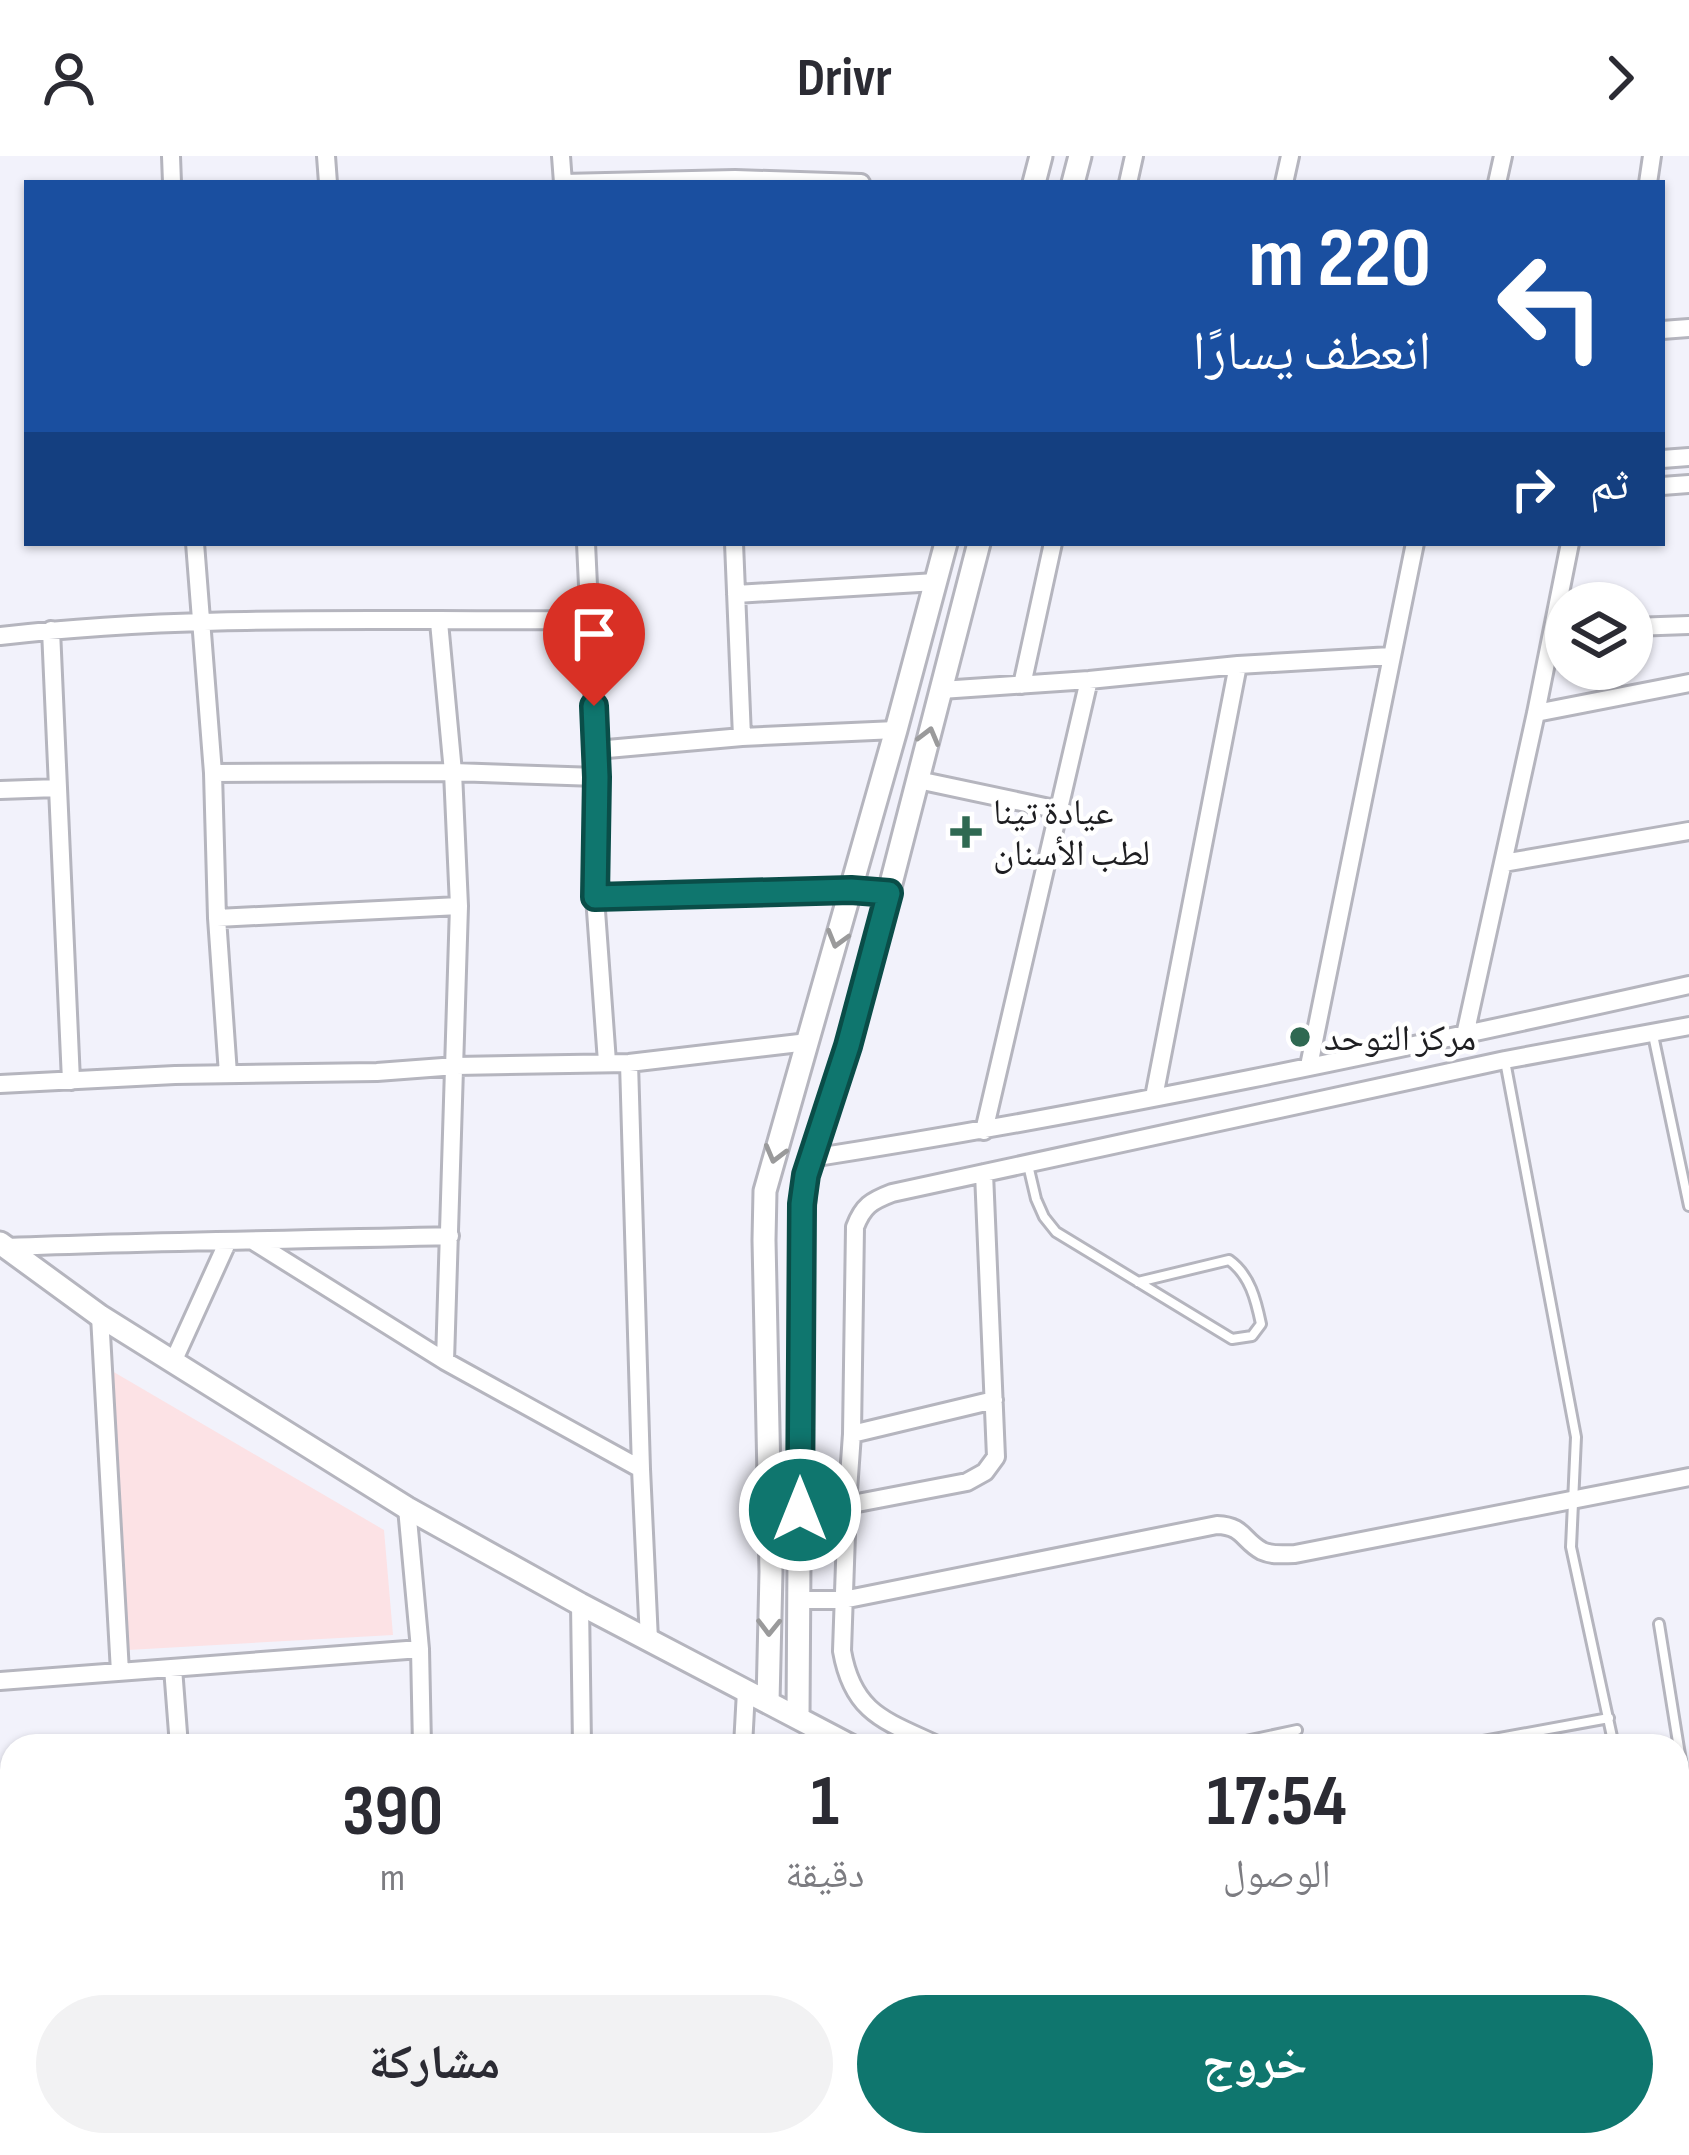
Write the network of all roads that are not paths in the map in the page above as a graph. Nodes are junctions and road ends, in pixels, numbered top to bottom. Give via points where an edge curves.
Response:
1 (734, 156) edge
2 (723, 180) edge
3 (196, 546) edge
4 (586, 546) edge
5 (734, 546) edge
6 (945, 546) edge
7 (979, 546) edge
8 (1052, 546) edge
9 (1414, 546) edge
10 (1570, 546) edge
11 (936, 582) junction
12 (1565, 582) edge
13 (736, 595) junction
14 (590, 620) junction
15 (200, 621) junction
16 (440, 622) junction
17 (1689, 625) edge
18 (1653, 626) edge
19 (51, 630) junction
20 (0, 636) edge
21 (1391, 656) junction
22 (1238, 665) junction
23 (1089, 680) junction
24 (1545, 681) edge
25 (1689, 683) edge
26 (1022, 685) junction
27 (941, 690) junction
28 (1536, 713) junction
29 (896, 730) junction
30 (742, 737) junction
31 (596, 750) junction
32 (453, 772) junction
33 (213, 773) junction
34 (597, 777) junction
35 (918, 780) junction
36 (58, 788) junction
37 (0, 790) edge
38 (1059, 810) junction
39 (1689, 831) edge
40 (1502, 863) junction
41 (851, 890) junction
42 (889, 893) junction
43 (595, 897) junction
44 (459, 907) junction
45 (218, 918) junction
46 (1689, 985) edge
47 (1689, 1026) edge
48 (1653, 1034) junction
49 (1465, 1035) junction
50 (808, 1042) junction
51 (1505, 1060) junction
52 (608, 1062) junction
53 (629, 1063) junction
54 (456, 1066) junction
55 (1309, 1066) junction
56 (228, 1075) junction
57 (71, 1081) junction
58 (0, 1084) edge
59 (1154, 1097) junction
60 (984, 1131) junction
61 (811, 1158) junction
62 (1028, 1163) junction
63 (984, 1173) junction
64 (1689, 1206) edge
65 (450, 1236) junction
66 (228, 1241) junction
67 (253, 1241) junction
68 (4, 1245) edge
69 (1138, 1282) junction
70 (100, 1316) junction
71 (446, 1361) junction
72 (173, 1362) junction
73 (994, 1400) junction
74 (852, 1434) junction
75 (641, 1468) junction
76 (1689, 1477) edge
77 (1575, 1500) junction
78 (847, 1505) junction
79 (407, 1508) junction
80 (799, 1600) junction
81 (843, 1600) junction
82 (580, 1604) junction
83 (1659, 1624) dead end
84 (649, 1640) junction
85 (420, 1649) junction
86 (173, 1668) junction
87 (120, 1672) junction
88 (0, 1682) edge
89 (746, 1691) junction
90 (768, 1702) junction
91 (798, 1718) junction
92 (1609, 1718) junction
93 (1297, 1730) dead end
94 (178, 1734) edge
95 (422, 1734) edge
96 (582, 1734) edge
97 (744, 1734) edge
98 (827, 1734) edge
99 (915, 1734) edge
100 (1278, 1734) edge
101 (1522, 1734) edge
102 (1612, 1734) edge
103 (1675, 1734) edge

1 - 2 street
3 - 15 street
4 - 14 street
5 - 13 street
6 - 11 street
7 - 27 street
8 - 26 street
9 - 21 street
10 - 12 street
11 - 13 street
11 - 29 street
13 - 30 street
14 - 16 street
14 - 31 street
15 - 16 street
15 - 19 street
15 - 33 street
16 - 32 street
17 - 18 street
19 - 20 street
19 - 36 street
21 - 22 street
21 - 55 street
22 - 23 street
22 - 59 street
23 - 26 street
23 - 38 street
24 - 28 street
25 - 28 street
26 - 27 street
35 -> 27 street
28 - 40 street
29 - 30 street
29 - 41 street
30 - 31 street
31 - 34 street
32 - 33 street
32 - 34 street
32 - 44 street
33 - 45 street
34 - 43 street
35 - 38 street
35 - 42 street
36 - 37 street
36 - 57 street
38 - 60 street
39 - 40 street
40 - 49 street
41 - 42 street
41 - 43 street
41 -> 50 street
42 - 61 street
43 - 52 street
44 - 45 street
44 - 54 street
45 - 56 street
46 - 49 street
47 - 48 street
48 - 51 street
48 - 64 lane
49 - 55 street
50 - 53 street
50 -> 90 street via 765,1191
51 - 62 street
51 - 77 lane via 1576,1437
52 - 53 street
52 - 54 street
53 - 75 street
54 - 56 street
54 - 65 street
55 - 59 street
56 - 57 street
57 - 58 street
59 - 60 street
60 - 61 street
61 - 80 street via 801,1222
62 - 63 street
62 - 69 lane via 1036,1199 1056,1232
63 - 73 street
63 - 74 street via 892,1193 861,1211
65 - 67 street
65 - 71 street
66 - 67 street
66 - 68 street
66 - 72 street
67 - 71 street
68 - 70 street
69 - 69 lane via 1232,1339 1252,1336 1261,1324 1245,1275 1229,1259
70 - 72 street
70 - 87 street
71 - 75 street
72 - 79 street
73 - 74 street
73 - 78 street via 996,1457 985,1472
74 - 78 street
75 - 84 street
76 - 77 street
77 - 81 street via 1295,1554 1260,1550 1241,1531 1216,1525
77 - 92 lane via 1571,1547
78 - 81 street
79 - 82 street
79 - 85 street
80 - 81 street
80 - 91 street
81 - 99 street via 842,1651 854,1690 868,1708
82 - 84 street
82 - 96 street
83 - 103 lane
84 - 89 street
85 - 86 street
85 - 95 street
86 - 87 street
86 - 94 street
87 - 88 street
89 - 90 street
89 - 97 street
90 - 91 street
91 - 98 street
92 - 101 lane
92 - 102 lane
93 - 100 lane

